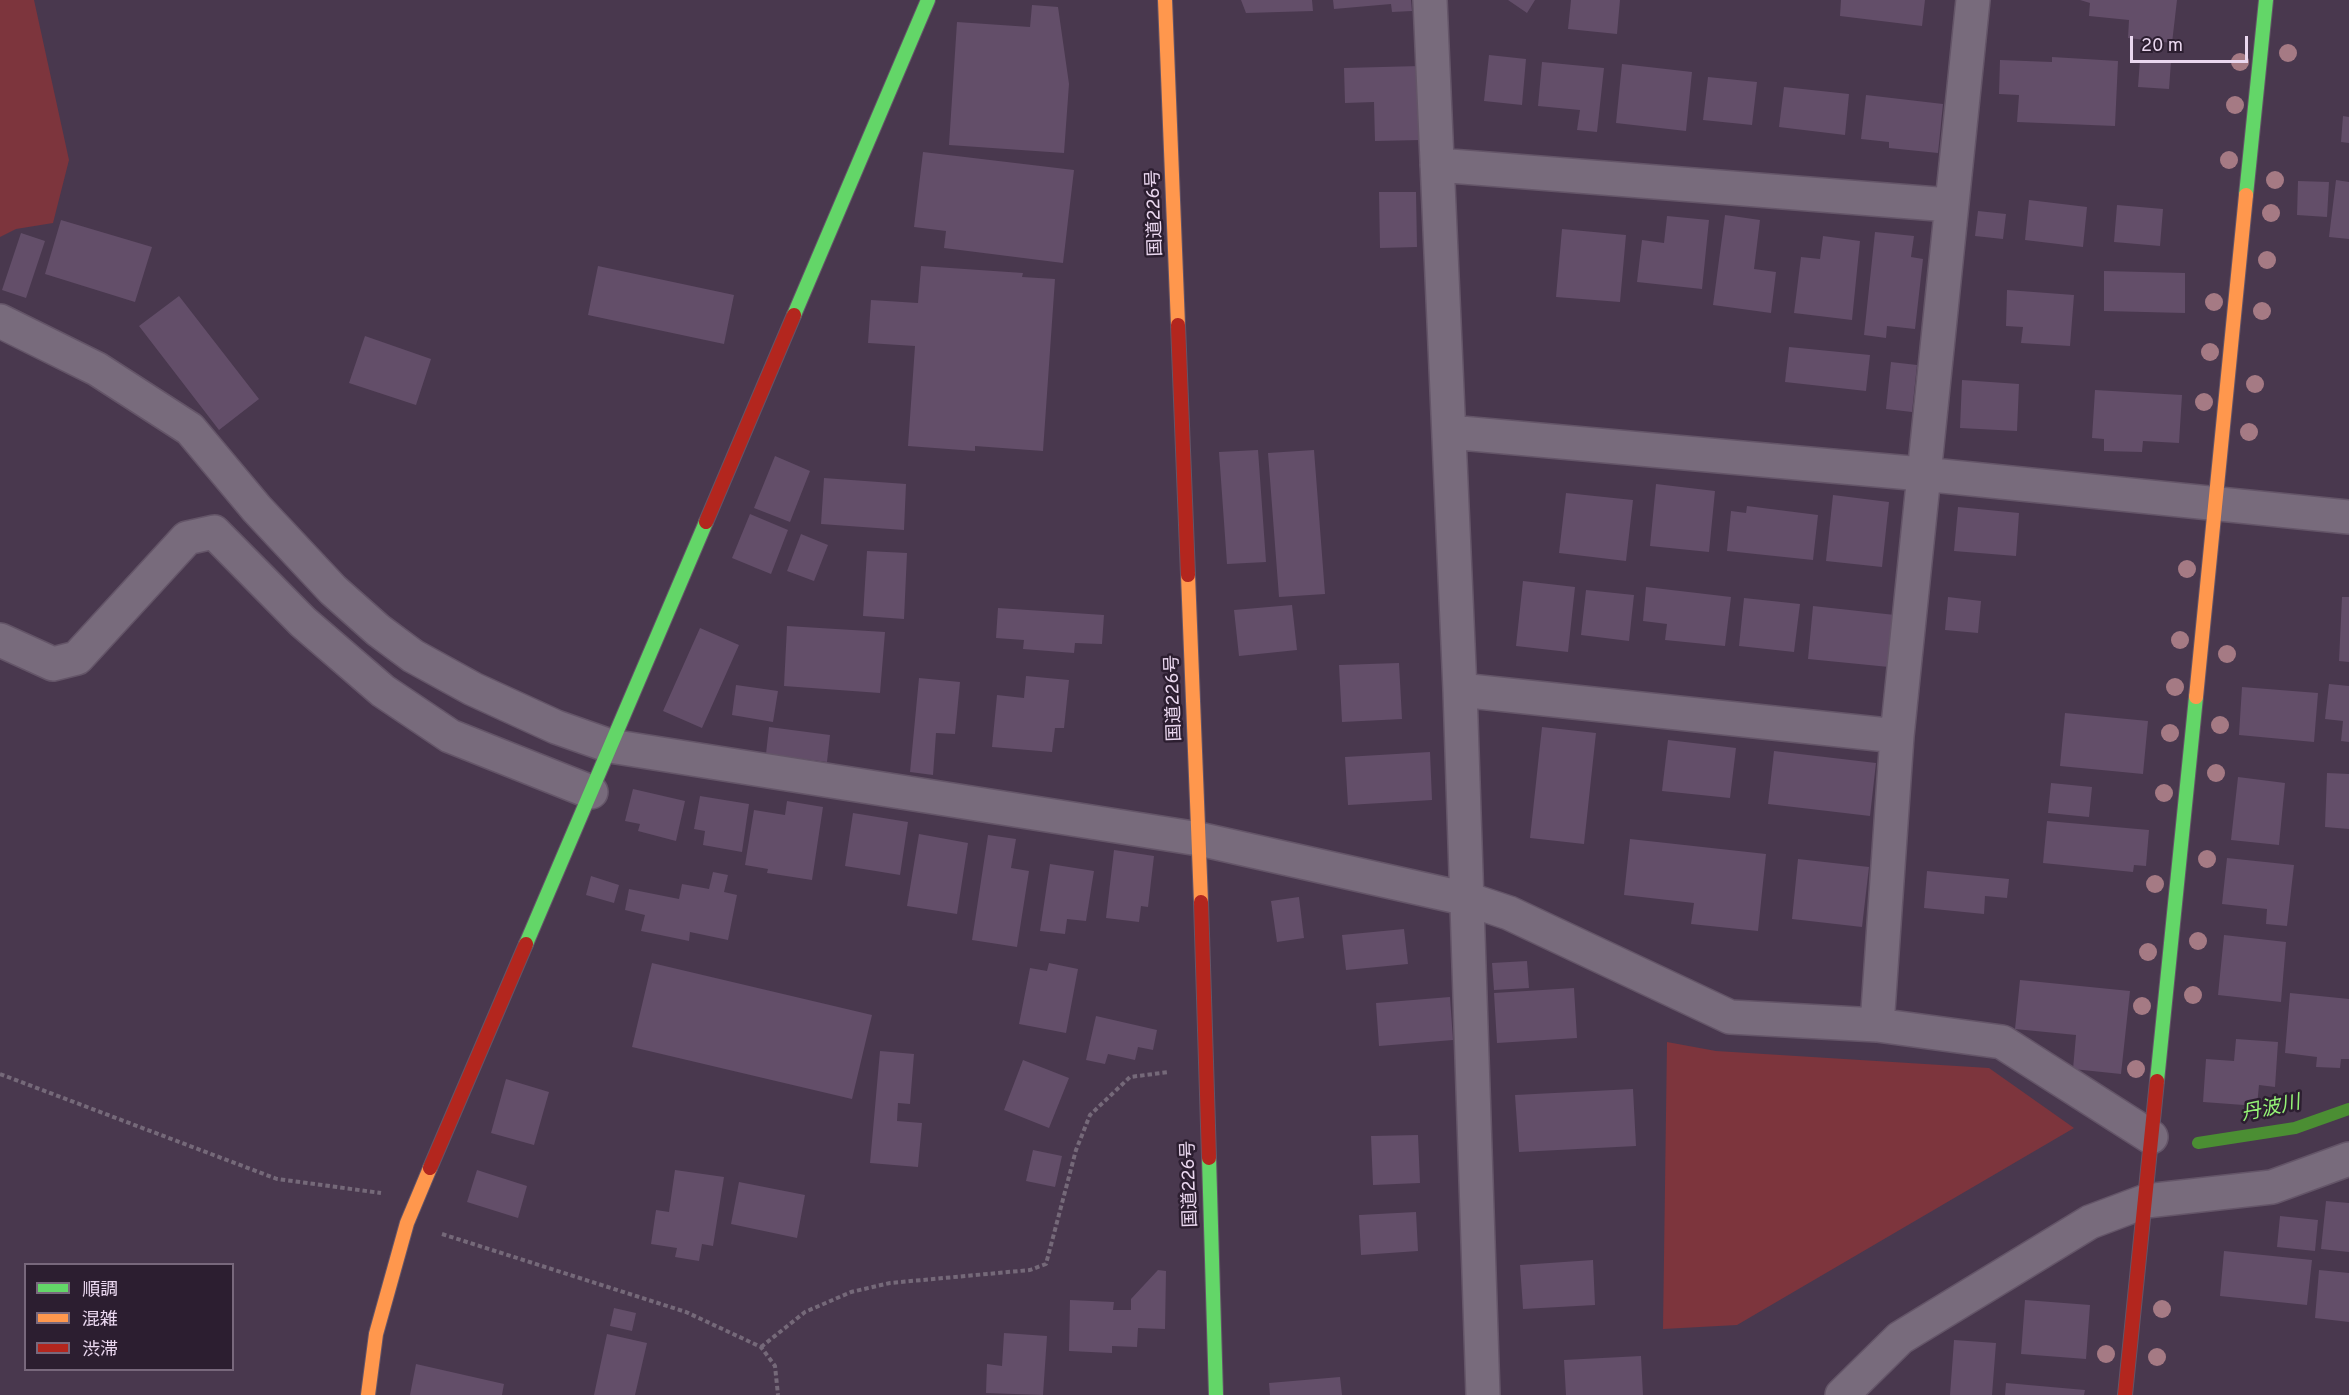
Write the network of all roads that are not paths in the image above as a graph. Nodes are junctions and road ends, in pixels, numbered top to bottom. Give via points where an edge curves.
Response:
1 (928, 0) edge
2 (1165, 0) edge
3 (1430, 0) edge
4 (1972, 0) edge
5 (2266, 0) edge
6 (1437, 165) junction
7 (1950, 205) junction
8 (0, 321) edge
9 (1449, 432) junction
10 (1922, 474) junction
11 (2214, 502) junction
12 (2349, 517) edge
13 (0, 640) edge
14 (1460, 690) junction
15 (1897, 736) junction
16 (610, 746) junction
17 (591, 792) junction
18 (1199, 839) junction
19 (1467, 899) junction
20 (1877, 1025) junction
21 (2151, 1137) junction
22 (2349, 1159) edge
23 (2146, 1201) junction
24 (368, 1395) edge
25 (1216, 1395) edge
26 (1483, 1395) edge
27 (1842, 1395) edge
28 (2125, 1395) edge

1 - 16 main road
2 - 18 main road, 国道226号
3 - 6 street
4 - 7 street
5 - 11 main road
6 - 7 street
6 - 9 street
7 - 10 street
8 - 16 street via 97,369 190,429 257,509 333,590 414,656 473,689 556,727
9 - 10 street
9 - 14 street
10 - 11 street
10 - 15 street
11 - 12 street
11 - 21 main road
13 - 17 street via 53,664 76,658 187,538 213,532 303,622 383,691 450,736
14 - 15 street
14 - 19 street
15 - 20 street
16 - 17 main road
16 - 18 street
17 - 24 main road via 407,1223 376,1334
18 - 19 street
18 - 25 main road, 国道226号
19 - 20 street via 1509,913 1730,1017
19 - 26 street
20 - 21 street via 2002,1042
21 - 23 main road
22 - 23 street via 2272,1187
23 - 27 street via 2090,1222 1900,1338
23 - 28 main road

